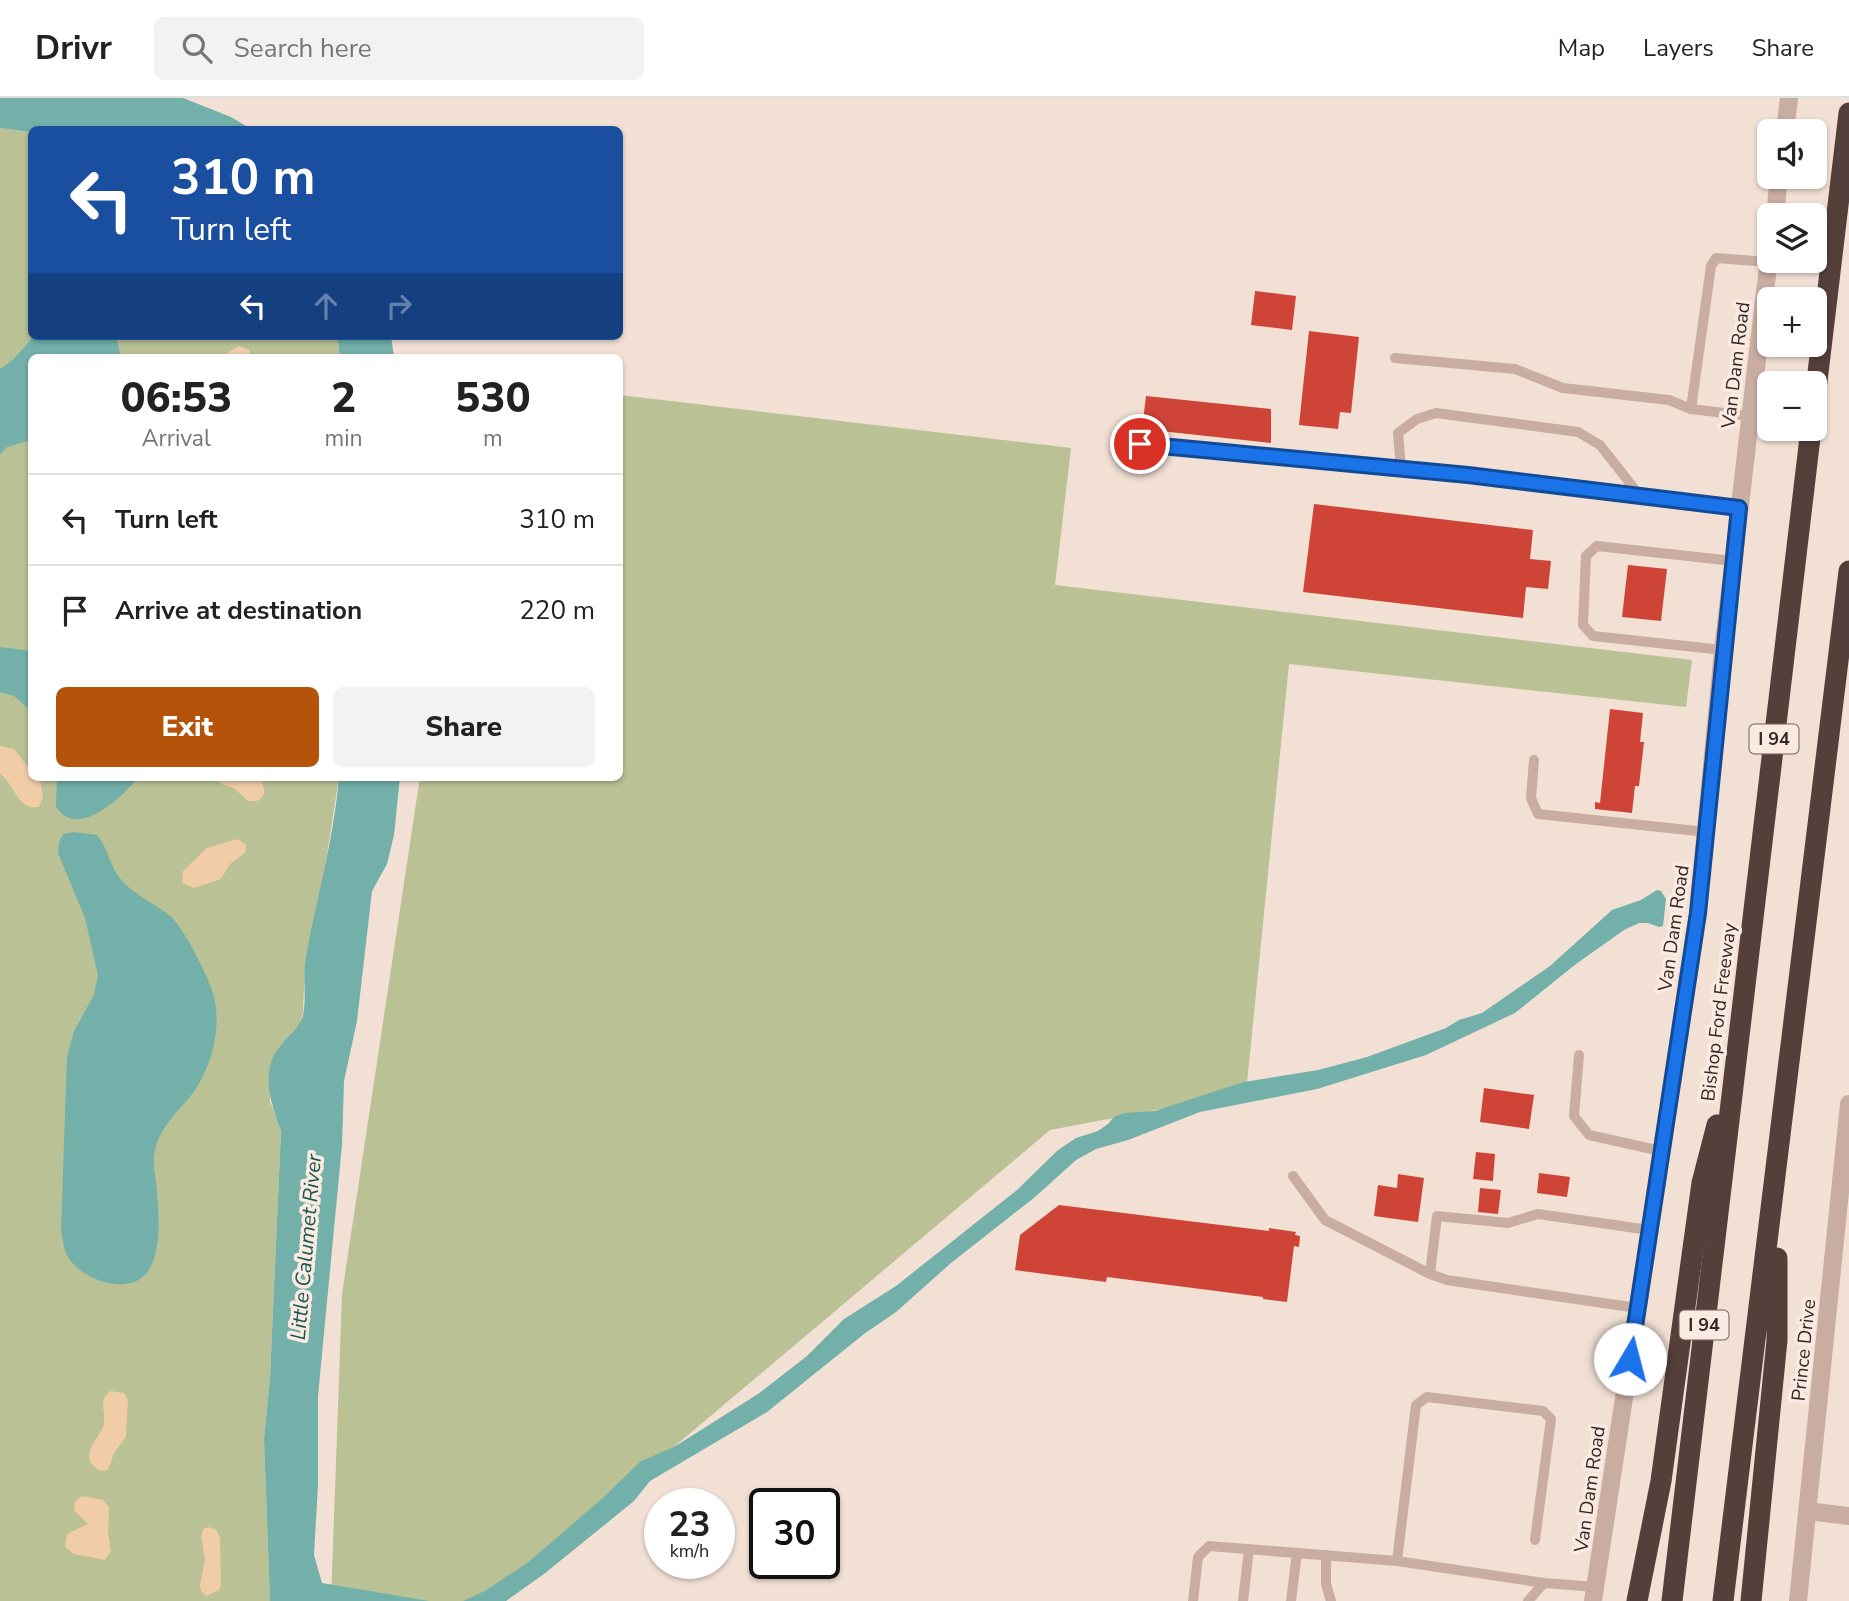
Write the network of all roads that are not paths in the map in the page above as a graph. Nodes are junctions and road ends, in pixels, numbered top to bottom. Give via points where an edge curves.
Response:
1 (1789, 98) edge
2 (1849, 113) edge
3 (1786, 119) edge
4 (1757, 260) edge
5 (1767, 273) edge
6 (1395, 358) dead end
7 (1818, 371) edge
8 (1691, 409) junction
9 (1749, 416) junction
10 (1810, 441) edge
11 (1140, 444) dead end
12 (1401, 469) junction
13 (1640, 496) junction
14 (1739, 508) junction
15 (1733, 561) junction
16 (1849, 571) edge
17 (1723, 650) junction
18 (1534, 760) dead end
19 (1706, 832) junction
20 (1737, 1049) junction
21 (1579, 1055) dead end
22 (1849, 1104) edge
23 (1661, 1151) junction
24 (1778, 1156) junction
25 (1293, 1177) dead end
26 (1649, 1230) junction
27 (1430, 1274) junction
28 (1637, 1308) junction
29 (1808, 1511) junction
30 (1849, 1516) edge
31 (1535, 1540) dead end
32 (1249, 1549) junction
33 (1297, 1553) junction
34 (1326, 1555) junction
35 (1397, 1561) junction
36 (1544, 1583) junction
37 (1594, 1594) edge
38 (1193, 1601) edge
39 (1243, 1601) edge
40 (1291, 1601) edge
41 (1331, 1601) edge
42 (1528, 1601) edge
43 (1637, 1601) edge
44 (1672, 1601) edge
45 (1723, 1601) edge
46 (1751, 1601) edge
47 (1798, 1601) edge

1 - 3 street
2 - 7 highway
4 - 8 lane via 1716,258 1711,266
5 - 9 street, Van Dam Road
6 - 8 lane via 1515,369 1563,388 1670,400
8 - 9 lane
9 - 14 street, Van Dam Road
10 - 20 highway, Bishop Ford Freeway / I 94
11 - 12 lane
12 - 13 lane
12 - 13 lane via 1398,433 1417,419 1436,413 1578,432 1600,445
13 - 14 lane
14 - 15 street, Van Dam Road
15 - 17 street, Van Dam Road
15 - 17 lane via 1597,546 1586,556 1583,625 1593,636
16 - 24 highway, I 94
17 - 19 street, Van Dam Road
18 - 19 lane via 1531,798 1538,814
19 - 23 street, Van Dam Road
20 - 43 highway via 1702,1183 1661,1482
20 - 44 highway, Bishop Ford Freeway / I 94
21 - 23 lane via 1574,1116 1589,1135
22 - 29 street, Prince Drive
23 - 26 street, Van Dam Road
24 - 45 highway, I 94
24 - 46 highway via 1777,1340
25 - 27 lane via 1325,1220
26 - 27 lane via 1538,1214 1508,1223 1437,1216
26 - 28 street, Van Dam Road
27 - 28 lane
28 - 37 street, Van Dam Road
29 - 30 street
29 - 47 street, Prince Drive
31 - 35 lane via 1551,1419 1543,1411 1427,1397 1416,1405
32 - 33 lane
32 - 38 lane via 1209,1546 1198,1556
32 - 39 lane
33 - 34 lane
33 - 40 lane
34 - 35 lane
34 - 41 lane
35 - 36 lane
36 - 37 lane
36 - 42 lane

